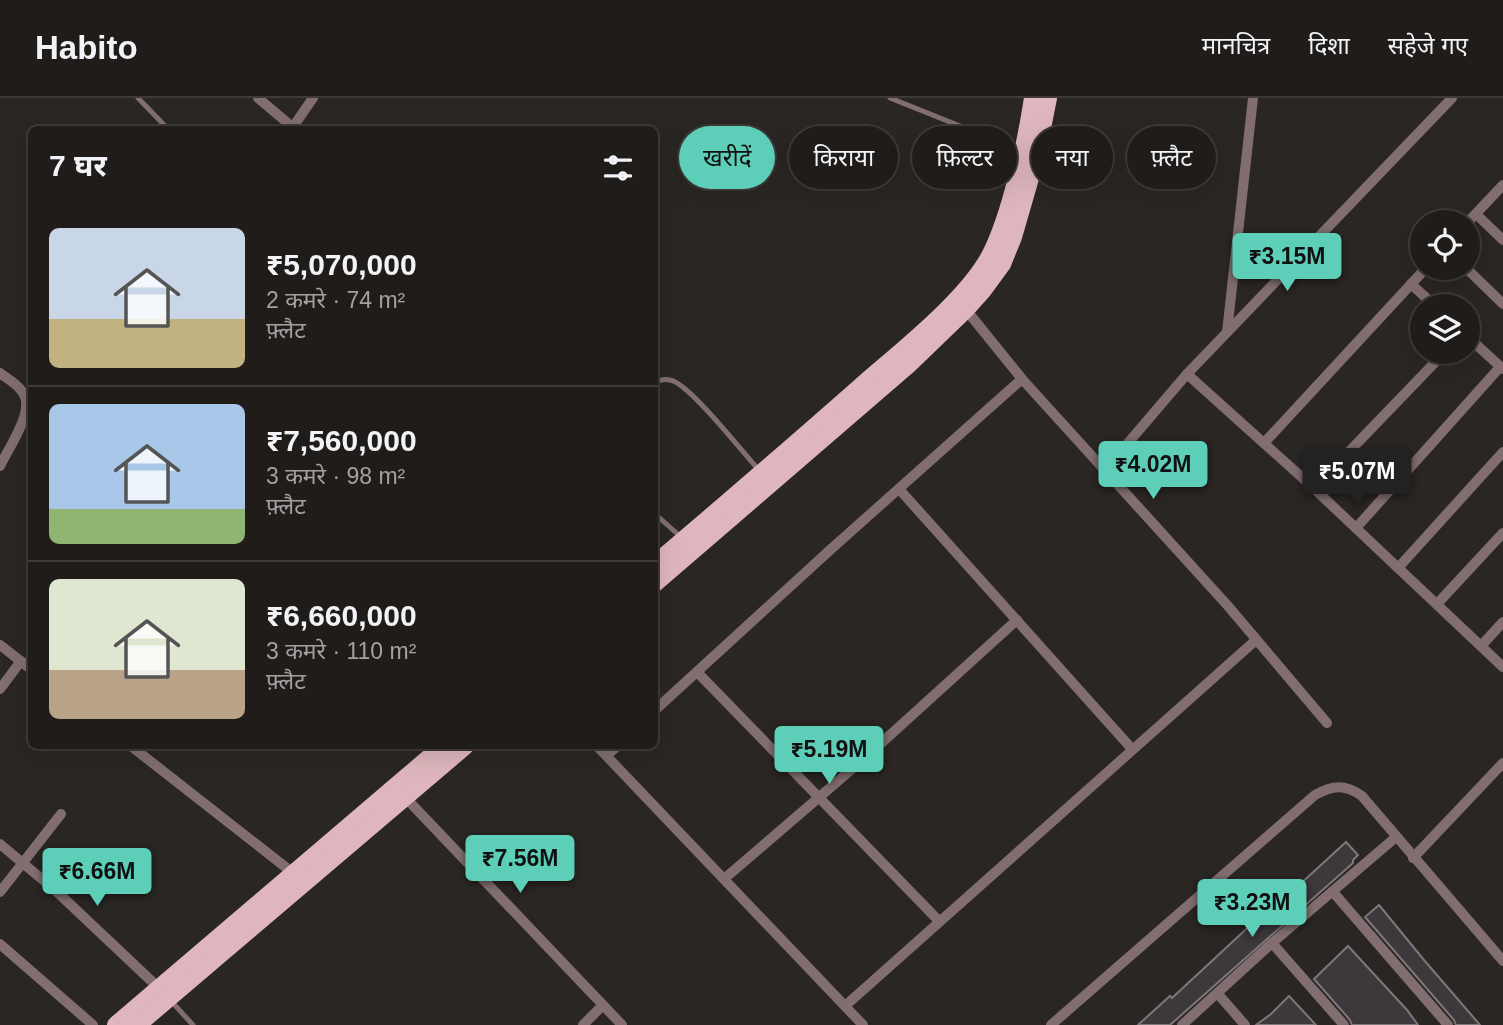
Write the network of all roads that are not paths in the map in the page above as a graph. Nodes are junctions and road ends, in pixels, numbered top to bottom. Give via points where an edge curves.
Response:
1 (138, 98) edge
2 (258, 98) edge
3 (313, 98) edge
4 (890, 98) edge
5 (1033, 98) edge
6 (1048, 98) edge
7 (1253, 98) edge
8 (1452, 98) edge
9 (165, 126) edge
10 (293, 126) edge
11 (296, 126) edge
12 (1023, 151) junction
13 (1503, 185) edge
14 (1480, 210) edge
15 (1480, 224) edge
16 (1503, 240) edge
17 (1415, 280) edge
18 (1478, 280) edge
19 (1411, 284) junction
20 (1422, 294) edge
21 (962, 304) junction
22 (1503, 304) edge
23 (1227, 332) junction
24 (1480, 348) edge
25 (1433, 364) edge
26 (1502, 368) edge
27 (0, 373) edge
28 (1187, 374) junction
29 (1022, 379) junction
30 (658, 382) edge
31 (1264, 443) junction
32 (1503, 452) edge
33 (0, 466) edge
34 (1104, 471) junction
35 (766, 479) junction
36 (1314, 488) junction
37 (899, 489) junction
38 (658, 517) edge
39 (1356, 528) junction
40 (1503, 533) edge
41 (684, 540) junction
42 (658, 562) edge
43 (1398, 568) junction
44 (658, 580) edge
45 (1437, 604) junction
46 (1017, 620) junction
47 (1503, 622) edge
48 (1256, 640) junction
49 (0, 645) edge
50 (1481, 646) junction
51 (21, 662) junction
52 (28, 667) edge
53 (1503, 667) edge
54 (697, 672) junction
55 (0, 689) edge
56 (658, 708) edge
57 (1327, 723) dead end
58 (135, 749) edge
59 (440, 749) edge
60 (461, 749) edge
61 (600, 749) edge
62 (614, 749) edge
63 (1132, 749) junction
64 (607, 755) junction
65 (1503, 763) edge
66 (399, 792) junction
67 (819, 797) junction
68 (61, 814) dead end
69 (1396, 837) junction
70 (0, 844) edge
71 (1413, 858) junction
72 (22, 863) junction
73 (293, 873) junction
74 (724, 879) junction
75 (0, 891) edge
76 (1333, 892) junction
77 (939, 921) junction
78 (1272, 943) junction
79 (0, 944) edge
80 (1503, 961) edge
81 (163, 993) junction
82 (1218, 994) junction
83 (603, 1005) junction
84 (845, 1006) junction
85 (93, 1025) edge
86 (116, 1025) edge
87 (136, 1025) edge
88 (193, 1025) edge
89 (583, 1025) edge
90 (622, 1025) edge
91 (863, 1025) edge
92 (1051, 1025) edge
93 (1182, 1025) edge
94 (1245, 1025) edge
95 (1344, 1025) edge
96 (1448, 1025) edge

1 - 9 lane
2 - 10 street
3 - 11 street
4 - 12 lane
5 - 12 main road
6 - 21 main road via 1037,154 1002,264
7 - 23 street
8 - 23 street
12 - 21 main road via 989,257
13 - 14 street
15 - 16 street
17 - 19 street
18 - 22 street
19 - 20 street
19 - 31 street
21 - 29 street
21 - 35 main road via 898,354
23 - 28 street
24 - 26 street
25 - 36 street
26 - 39 street
27 - 33 street via 19,388 26,406
28 - 31 street
28 - 34 street
29 - 34 street
29 - 37 street
30 - 35 lane via 670,380 691,394
31 - 36 street
32 - 43 street
34 - 48 street
35 - 41 main road
35 - 44 main road
36 - 39 street
37 - 46 street
37 - 54 street
38 - 41 lane
39 - 43 street
40 - 45 street
41 - 42 main road
43 - 45 street
45 - 50 street
46 - 63 street
46 - 67 street
47 - 50 street
48 - 57 street
48 - 63 street
49 - 51 street
50 - 53 street
51 - 52 street
51 - 55 street
54 - 56 street
54 - 67 street
58 - 73 street
59 - 66 main road
60 - 66 main road
61 - 64 street
62 - 64 street
63 - 77 street
64 - 74 street
65 - 71 street
66 - 73 main road
66 - 81 main road
66 - 83 street
67 - 74 street
67 - 77 street
68 - 72 street
69 - 71 street
69 - 76 street
69 - 92 street via 1352,789 1340,786 1315,795
70 - 72 street
71 - 80 street
72 - 75 street
72 - 81 street
73 - 81 main road
74 - 84 street
76 - 78 street
76 - 96 street
77 - 84 street
78 - 82 street
78 - 95 street
79 - 85 street
81 - 86 main road
81 - 87 main road
81 - 88 lane
82 - 93 street
82 - 94 street
83 - 89 street
83 - 90 street
84 - 91 street

